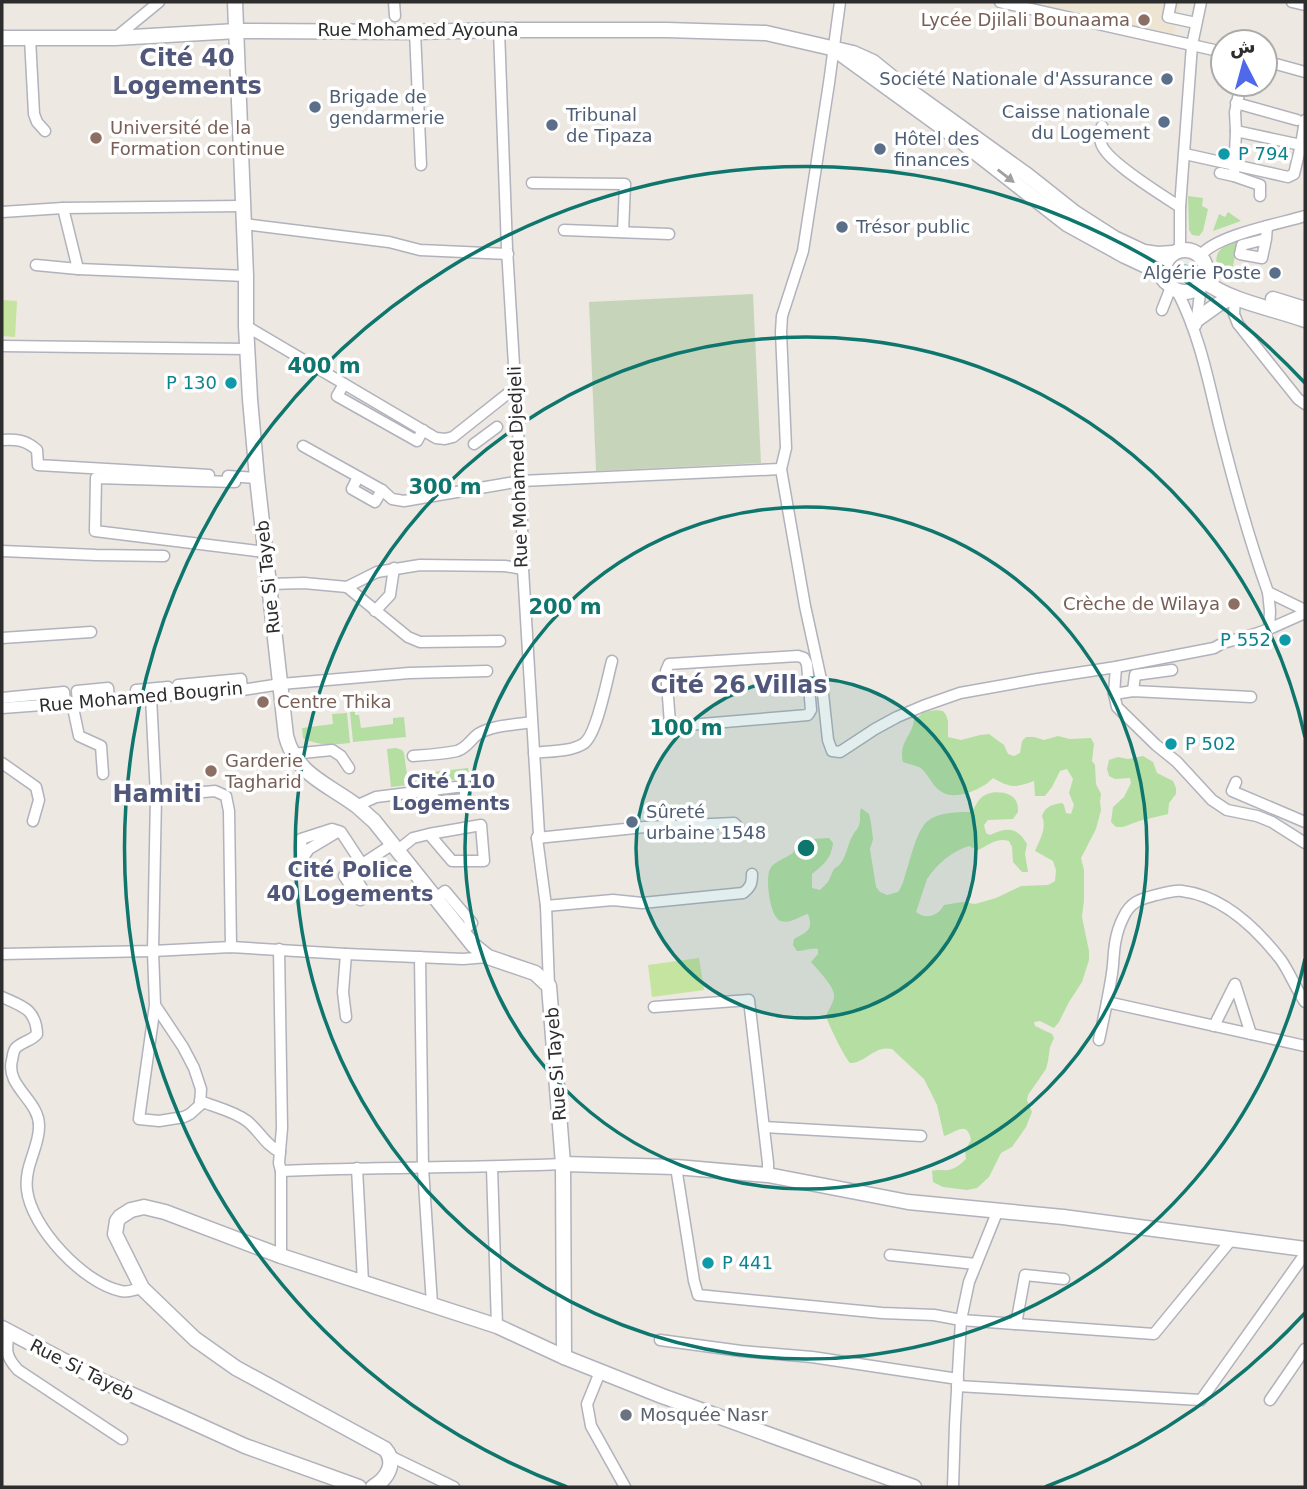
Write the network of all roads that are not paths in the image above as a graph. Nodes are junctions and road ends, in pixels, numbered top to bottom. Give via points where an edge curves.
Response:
1 (159, 2) edge
2 (236, 2) edge
3 (394, 2) edge
4 (840, 2) edge
5 (1000, 2) edge
6 (1171, 2) edge
7 (1201, 2) edge
8 (1295, 2) edge
9 (1305, 5) edge
10 (1040, 6) edge
11 (395, 16) dead end
12 (1196, 23) junction
13 (499, 30) junction
14 (237, 31) junction
15 (415, 32) junction
16 (2, 38) edge
17 (30, 38) junction
18 (115, 38) junction
19 (1192, 46) junction
20 (833, 48) junction
21 (1209, 49) edge
22 (1279, 65) edge
23 (1305, 72) edge
24 (1237, 98) edge
25 (1236, 103) junction
26 (1301, 120) edge
27 (1102, 126) dead end
28 (45, 131) dead end
29 (1236, 131) junction
30 (1303, 146) edge
31 (1185, 154) junction
32 (421, 165) dead end
33 (1234, 171) junction
34 (1220, 173) dead end
35 (532, 183) dead end
36 (1260, 196) dead end
37 (242, 206) junction
38 (1181, 207) junction
39 (63, 208) junction
40 (2, 212) edge
41 (1305, 216) edge
42 (244, 224) junction
43 (1267, 226) junction
44 (564, 230) dead end
45 (623, 232) junction
46 (669, 234) dead end
47 (1266, 239) dead end
48 (1177, 251) junction
49 (508, 254) junction
50 (36, 265) dead end
51 (78, 269) junction
52 (1203, 273) junction
53 (246, 276) junction
54 (1171, 287) junction
55 (1234, 298) junction
56 (1305, 309) edge
57 (1162, 310) dead end
58 (1305, 320) edge
59 (246, 326) junction
60 (1196, 328) junction
61 (2, 346) edge
62 (247, 349) junction
63 (516, 387) junction
64 (1305, 404) edge
65 (473, 421) junction
66 (497, 426) dead end
67 (484, 436) junction
68 (2, 440) edge
69 (474, 444) dead end
70 (303, 446) dead end
71 (781, 468) junction
72 (257, 478) junction
73 (521, 481) junction
74 (235, 482) dead end
75 (95, 531) junction
76 (2, 551) edge
77 (265, 552) junction
78 (96, 555) junction
79 (164, 556) dead end
80 (394, 568) junction
81 (523, 569) junction
82 (270, 584) junction
83 (347, 587) junction
84 (1268, 592) junction
85 (375, 611) junction
86 (1305, 611) edge
87 (1269, 629) junction
88 (91, 632) dead end
89 (2, 638) edge
90 (500, 641) dead end
91 (612, 661) dead end
92 (1116, 667) junction
93 (1172, 670) dead end
94 (487, 671) dead end
95 (281, 684) junction
96 (1133, 691) junction
97 (1114, 694) junction
98 (174, 695) junction
99 (150, 697) junction
100 (1251, 697) dead end
101 (2, 698) edge
102 (137, 698) junction
103 (72, 703) junction
104 (2, 708) edge
105 (809, 714) junction
106 (826, 715) junction
107 (531, 722) junction
108 (534, 753) junction
109 (292, 754) junction
110 (413, 756) dead end
111 (2, 763) edge
112 (349, 768) dead end
113 (103, 774) dead end
114 (1236, 782) dead end
115 (432, 790) dead end
116 (156, 796) junction
117 (356, 806) junction
118 (33, 821) dead end
119 (1305, 822) edge
120 (339, 831) dead end
121 (740, 832) dead end
122 (429, 834) junction
123 (537, 838) junction
124 (1305, 843) edge
125 (395, 847) junction
126 (362, 864) junction
127 (351, 871) dead end
128 (752, 874) dead end
129 (546, 906) junction
130 (231, 947) junction
131 (279, 949) junction
132 (153, 951) junction
133 (2, 954) edge
134 (346, 954) junction
135 (420, 957) junction
136 (488, 957) junction
137 (549, 986) junction
138 (2, 997) edge
139 (1107, 1002) junction
140 (1305, 1002) edge
141 (155, 1005) junction
142 (653, 1007) dead end
143 (346, 1017) dead end
144 (1214, 1026) junction
145 (1251, 1034) junction
146 (1099, 1040) dead end
147 (1305, 1046) edge
148 (6, 1073) edge
149 (200, 1101) junction
150 (764, 1128) junction
151 (921, 1136) dead end
152 (280, 1152) junction
153 (563, 1164) junction
154 (492, 1167) junction
155 (676, 1167) junction
156 (357, 1168) junction
157 (423, 1168) junction
158 (281, 1171) junction
159 (768, 1175) junction
160 (998, 1210) junction
161 (1232, 1239) junction
162 (1305, 1252) edge
163 (890, 1255) dead end
164 (281, 1256) junction
165 (976, 1264) junction
166 (1064, 1279) dead end
167 (363, 1282) junction
168 (142, 1287) junction
169 (432, 1304) junction
170 (961, 1320) junction
171 (1016, 1324) junction
172 (497, 1326) junction
173 (4, 1328) edge
174 (660, 1340) dead end
175 (1305, 1349) edge
176 (564, 1357) junction
177 (600, 1372) junction
178 (958, 1382) junction
179 (1270, 1400) dead end
180 (121, 1439) dead end
181 (390, 1456) junction
182 (359, 1487) edge
183 (373, 1487) edge
184 (454, 1487) edge
185 (625, 1487) edge
186 (914, 1487) edge
187 (953, 1487) edge

1 - 18 street
2 - 14 main road, Rue Si Tayeb
3 - 11 street
4 - 20 street
5 - 10 street
6 - 12 street via 1168,17
7 - 12 street
8 - 9 street
10 - 19 street
12 - 19 street
13 - 15 main road, Rue Mohamed Ayouna
13 - 20 main road, Rue Mohamed Ayouna via 766,33
13 - 49 street, Rue Mohamed Djedjeli
14 - 15 main road, Rue Mohamed Ayouna
14 - 18 main road, Rue Mohamed Ayouna
14 - 37 main road, Rue Si Tayeb
15 - 32 street
16 - 17 main road, Rue Mohamed Ayouna
17 - 18 main road, Rue Mohamed Ayouna
17 - 28 street via 34,114
19 - 21 street
19 - 31 street
20 - 48 main road, Rue Mohamed Ayouna via 873,62 1114,238 1144,252
20 -> 54 main road via 1067,224 1157,271
20 - 71 street via 803,251 782,316 786,448
22 - 23 street
24 - 25 street
25 - 26 street
25 - 29 street
26 - 30 street
27 - 38 street via 1100,142 1107,153
29 - 30 street
29 - 33 street
30 - 33 street via 1291,176
31 - 33 street
31 - 38 street
33 - 34 street
33 - 36 street via 1260,185
35 - 45 street via 625,184
37 - 39 street
37 - 42 main road, Rue Si Tayeb
38 - 48 street
39 - 40 street
39 - 51 street
41 - 43 street
42 - 49 street via 420,250
42 - 53 main road, Rue Si Tayeb
43 - 47 street
43 - 52 street via 1206,250
44 - 45 street
45 - 46 street
48 - 52 main road via 1194,252
48 - 54 main road via 1164,263
49 - 63 street, Rue Mohamed Djedjeli
50 - 51 street
51 - 53 street
52 - 54 main road via 1189,292
52 - 55 main road via 1213,288
52 - 56 main road via 1232,288
52 - 60 street
53 - 59 main road, Rue Si Tayeb
54 - 57 street
54 - 60 street
55 - 58 main road
55 - 60 main road via 1217,305
55 - 64 street via 1238,324
59 - 62 main road, Rue Si Tayeb
59 - 65 street via 436,438 449,438
60 - 84 street via 1220,430
61 - 62 street
62 - 72 main road, Rue Si Tayeb
63 - 65 street
63 - 73 street, Rue Mohamed Djedjeli
65 - 67 street
66 - 67 street
67 - 69 street
68 - 72 street via 30,444 37,450 38,466
70 - 73 street via 404,502
71 - 73 street
71 - 106 street
72 - 77 main road, Rue Si Tayeb
73 - 81 street, Rue Mohamed Djedjeli
74 - 75 street via 96,478
75 - 77 street
75 - 78 street
76 - 78 street
77 - 82 main road, Rue Si Tayeb
78 - 79 street
80 - 81 street
80 - 83 street
80 - 85 street via 390,595
81 - 107 street, Rue Mohamed Djedjeli
82 - 83 street
82 - 95 main road, Rue Si Tayeb
83 - 85 street
84 - 86 street
84 - 87 street
85 - 90 street via 420,642
86 - 87 street
87 - 92 street via 1214,648
88 - 89 street
91 - 108 street via 593,733 585,744
92 - 97 street
92 - 106 street via 960,693 897,717 840,752 830,748
93 - 96 street via 1135,675
94 - 95 street, Rue Mohamed Bougrin
95 - 98 street, Rue Mohamed Bougrin via 243,690 242,679 178,685
95 - 109 main road, Rue Si Tayeb via 284,726
96 - 97 street
96 - 100 street
97 - 124 street via 1117,707 1212,800 1227,810 1272,822
98 - 99 street, Rue Mohamed Bougrin
98 - 102 street via 168,687 136,690
99 - 102 street, Rue Mohamed Bougrin
99 - 116 street
101 - 103 street via 64,692
102 - 103 street, Rue Mohamed Bougrin via 109,700 108,688 77,691
103 - 104 street, Rue Mohamed Bougrin
103 - 113 street via 79,736 101,746
105 - 105 street via 807,664 802,656 672,663 666,668 669,721 674,726
105 - 106 street
107 - 108 street, Rue Mohamed Djedjeli
107 - 110 street via 483,732 455,751
108 - 123 street, Rue Mohamed Djedjeli
109 - 112 street via 332,750
109 - 117 main road, Rue Si Tayeb via 323,785
111 - 118 street via 36,787 39,800
114 - 119 street via 1232,791
115 - 117 street via 376,797
116 - 130 street via 215,791 226,796
116 - 132 street
117 - 125 main road, Rue Si Tayeb
120 - 126 street
121 - 123 street via 734,823
122 - 122 street via 481,825 484,861 452,861
122 - 125 street
123 - 129 street, Rue Mohamed Djedjeli
125 - 126 street
125 - 136 main road, Rue Si Tayeb via 473,945
126 - 127 street
128 - 129 street via 749,889 743,893
129 - 137 street, Rue Mohamed Djedjeli
130 - 131 street
130 - 132 street
131 - 134 street
131 - 152 street
132 - 133 street
132 - 141 street
134 - 135 street
134 - 143 street
135 - 136 street
135 - 157 street
136 - 137 main road, Rue Si Tayeb via 535,973
137 - 153 main road, Rue Si Tayeb
138 - 148 street via 27,1009 37,1027 33,1039 16,1049
139 - 140 street via 1116,934 1124,916 1135,901 1181,890 1213,899 1259,934
139 - 144 street
139 - 146 street
141 - 149 street via 194,1068
141 - 149 street via 139,1119 184,1117
142 - 150 street via 749,1000
144 - 145 street
144 - 145 street via 1235,984
145 - 147 street
148 - 168 street via 38,1118 26,1185 40,1224 83,1272 125,1292
149 - 152 street via 248,1122
150 - 151 street
150 - 159 street
152 - 158 street
153 - 154 street
153 - 155 main road
153 - 176 main road, Rue Si Tayeb
154 - 157 street
154 - 172 street
155 - 159 main road
155 - 170 street via 698,1295
156 - 157 street
156 - 158 street
156 - 167 street
157 - 169 street
158 - 164 street
159 - 160 main road via 908,1202
160 - 161 main road
160 - 165 street
161 - 162 main road
161 - 171 street via 1154,1334
162 - 178 street via 1201,1400
163 - 165 street
164 - 167 main road
164 - 168 main road via 165,1212 137,1208 120,1217 115,1234
165 - 170 street
166 - 171 street via 1026,1275
167 - 169 main road
168 - 181 main road via 195,1339 236,1368 385,1449
169 - 172 main road
170 - 171 street
170 - 178 street
172 - 176 main road
173 - 180 street via 9,1361 18,1370
173 - 182 main road, Rue Si Tayeb via 102,1381 245,1446
174 - 178 street via 812,1357
175 - 179 street
176 - 177 main road
177 - 185 street via 587,1404 591,1426
177 - 186 main road
178 - 187 street
181 - 183 main road via 386,1476
181 - 184 street

